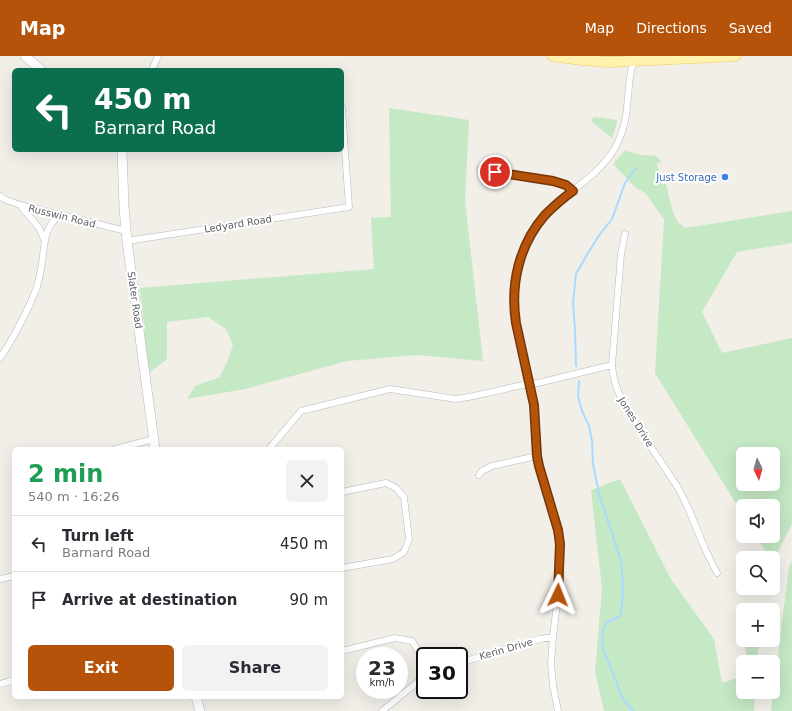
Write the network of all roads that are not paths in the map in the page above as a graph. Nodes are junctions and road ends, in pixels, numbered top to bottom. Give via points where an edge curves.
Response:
1 (25, 56) edge
2 (158, 56) edge
3 (552, 56) edge
4 (736, 56) edge
5 (634, 59) edge
6 (39, 68) edge
7 (153, 68) edge
8 (344, 137) edge
9 (122, 152) edge
10 (480, 169) dead end
11 (573, 191) junction
12 (0, 196) edge
13 (20, 205) junction
14 (59, 215) junction
15 (126, 231) junction
16 (625, 234) dead end
17 (44, 239) junction
18 (127, 241) junction
19 (0, 358) edge
20 (612, 365) junction
21 (530, 384) junction
22 (155, 444) edge
23 (131, 447) edge
24 (271, 447) edge
25 (537, 456) junction
26 (479, 475) dead end
27 (344, 492) edge
28 (344, 568) edge
29 (717, 573) dead end
30 (12, 576) edge
31 (0, 579) edge
32 (553, 637) junction
33 (416, 647) edge
34 (344, 651) edge
35 (468, 660) edge
36 (12, 681) edge
37 (416, 683) edge
38 (0, 684) edge
39 (197, 699) edge
40 (200, 711) edge
41 (382, 711) edge
42 (558, 711) edge

1 - 6 main road
2 - 7 street
3 - 5 main road via 598,62
4 - 5 main road
5 - 11 street via 626,118 619,141 603,164
8 - 18 street, Ledyard Road via 349,208
9 - 15 main road, Slater Road
10 - 11 street via 553,181 566,185
11 - 21 street via 539,223 524,248 517,273 514,310
12 - 13 street, Russwin Road
13 - 14 street, Russwin Road
13 - 17 street via 39,228
14 - 15 street, Russwin Road
14 - 17 street via 52,221
15 - 18 main road, Slater Road
16 - 20 street, Jones Drive via 621,254
17 - 19 street via 42,265 36,288 20,325
18 - 22 main road, Slater Road
20 - 21 street
20 - 29 street, Jones Drive via 619,395 680,491
21 - 24 street via 456,399 390,389 301,411
21 - 25 street
22 - 23 street
25 - 26 street via 492,466
25 - 32 street via 560,544
27 - 28 street via 386,483 396,488 404,497 409,539 404,552 393,559
30 - 31 street
32 - 35 street, Kerin Drive
32 - 42 street via 552,674
33 - 34 street via 412,641 396,638
36 - 38 street
37 - 41 street
39 - 40 main road

